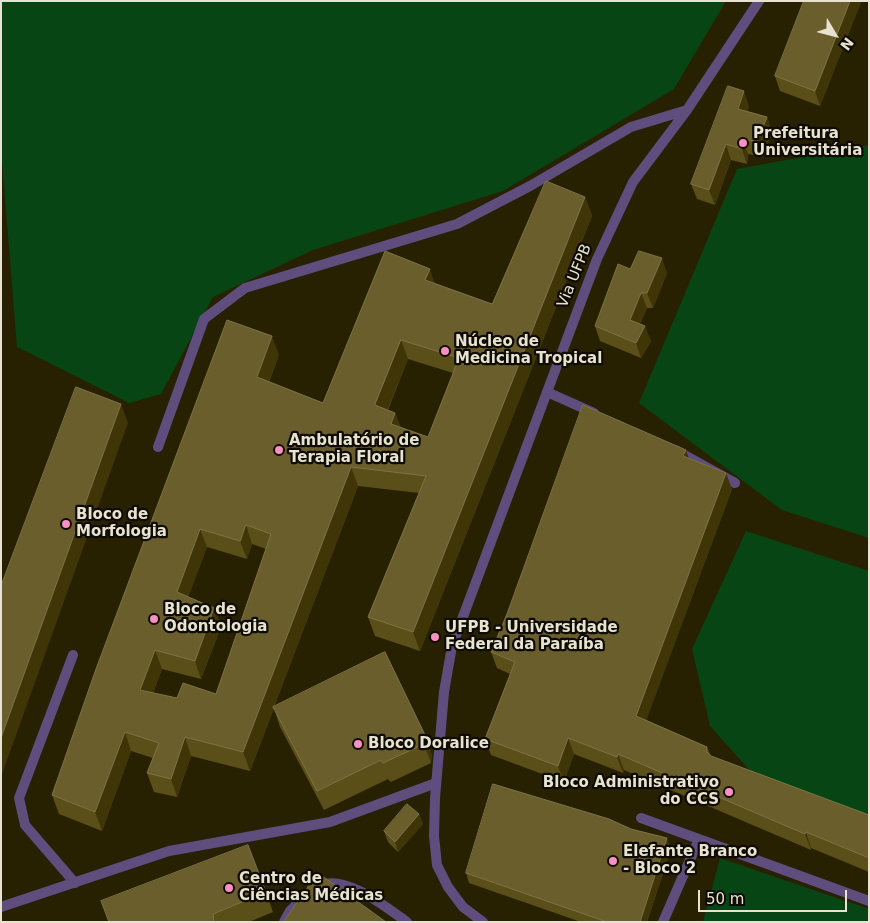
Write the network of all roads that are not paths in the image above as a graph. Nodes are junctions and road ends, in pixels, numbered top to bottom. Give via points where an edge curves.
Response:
1 (759, 1) edge
2 (687, 110) junction
3 (547, 392) junction
4 (608, 419) edge
5 (667, 446) edge
6 (158, 447) dead end
7 (735, 483) dead end
8 (73, 655) dead end
9 (436, 783) junction
10 (641, 818) dead end
11 (699, 839) junction
12 (74, 883) junction
13 (869, 901) edge
14 (1, 907) edge
15 (284, 922) edge
16 (407, 922) edge
17 (483, 922) edge
18 (663, 922) edge

1 - 2 lane, Via UFPB
2 - 3 lane, Via UFPB via 633,182 597,259
2 - 6 lane via 632,127 456,224 245,288 204,319
3 - 4 lane
3 - 9 lane, Via UFPB via 452,646 444,692
5 - 7 lane
8 - 12 lane via 19,798 25,825
9 - 12 lane via 330,822 169,851
9 - 17 lane, Via UFPB via 434,836 437,865 463,907
10 - 11 lane
11 - 13 lane
11 - 18 lane
12 - 14 lane
15 - 16 lane via 290,911 315,888 325,884 336,884 374,899

